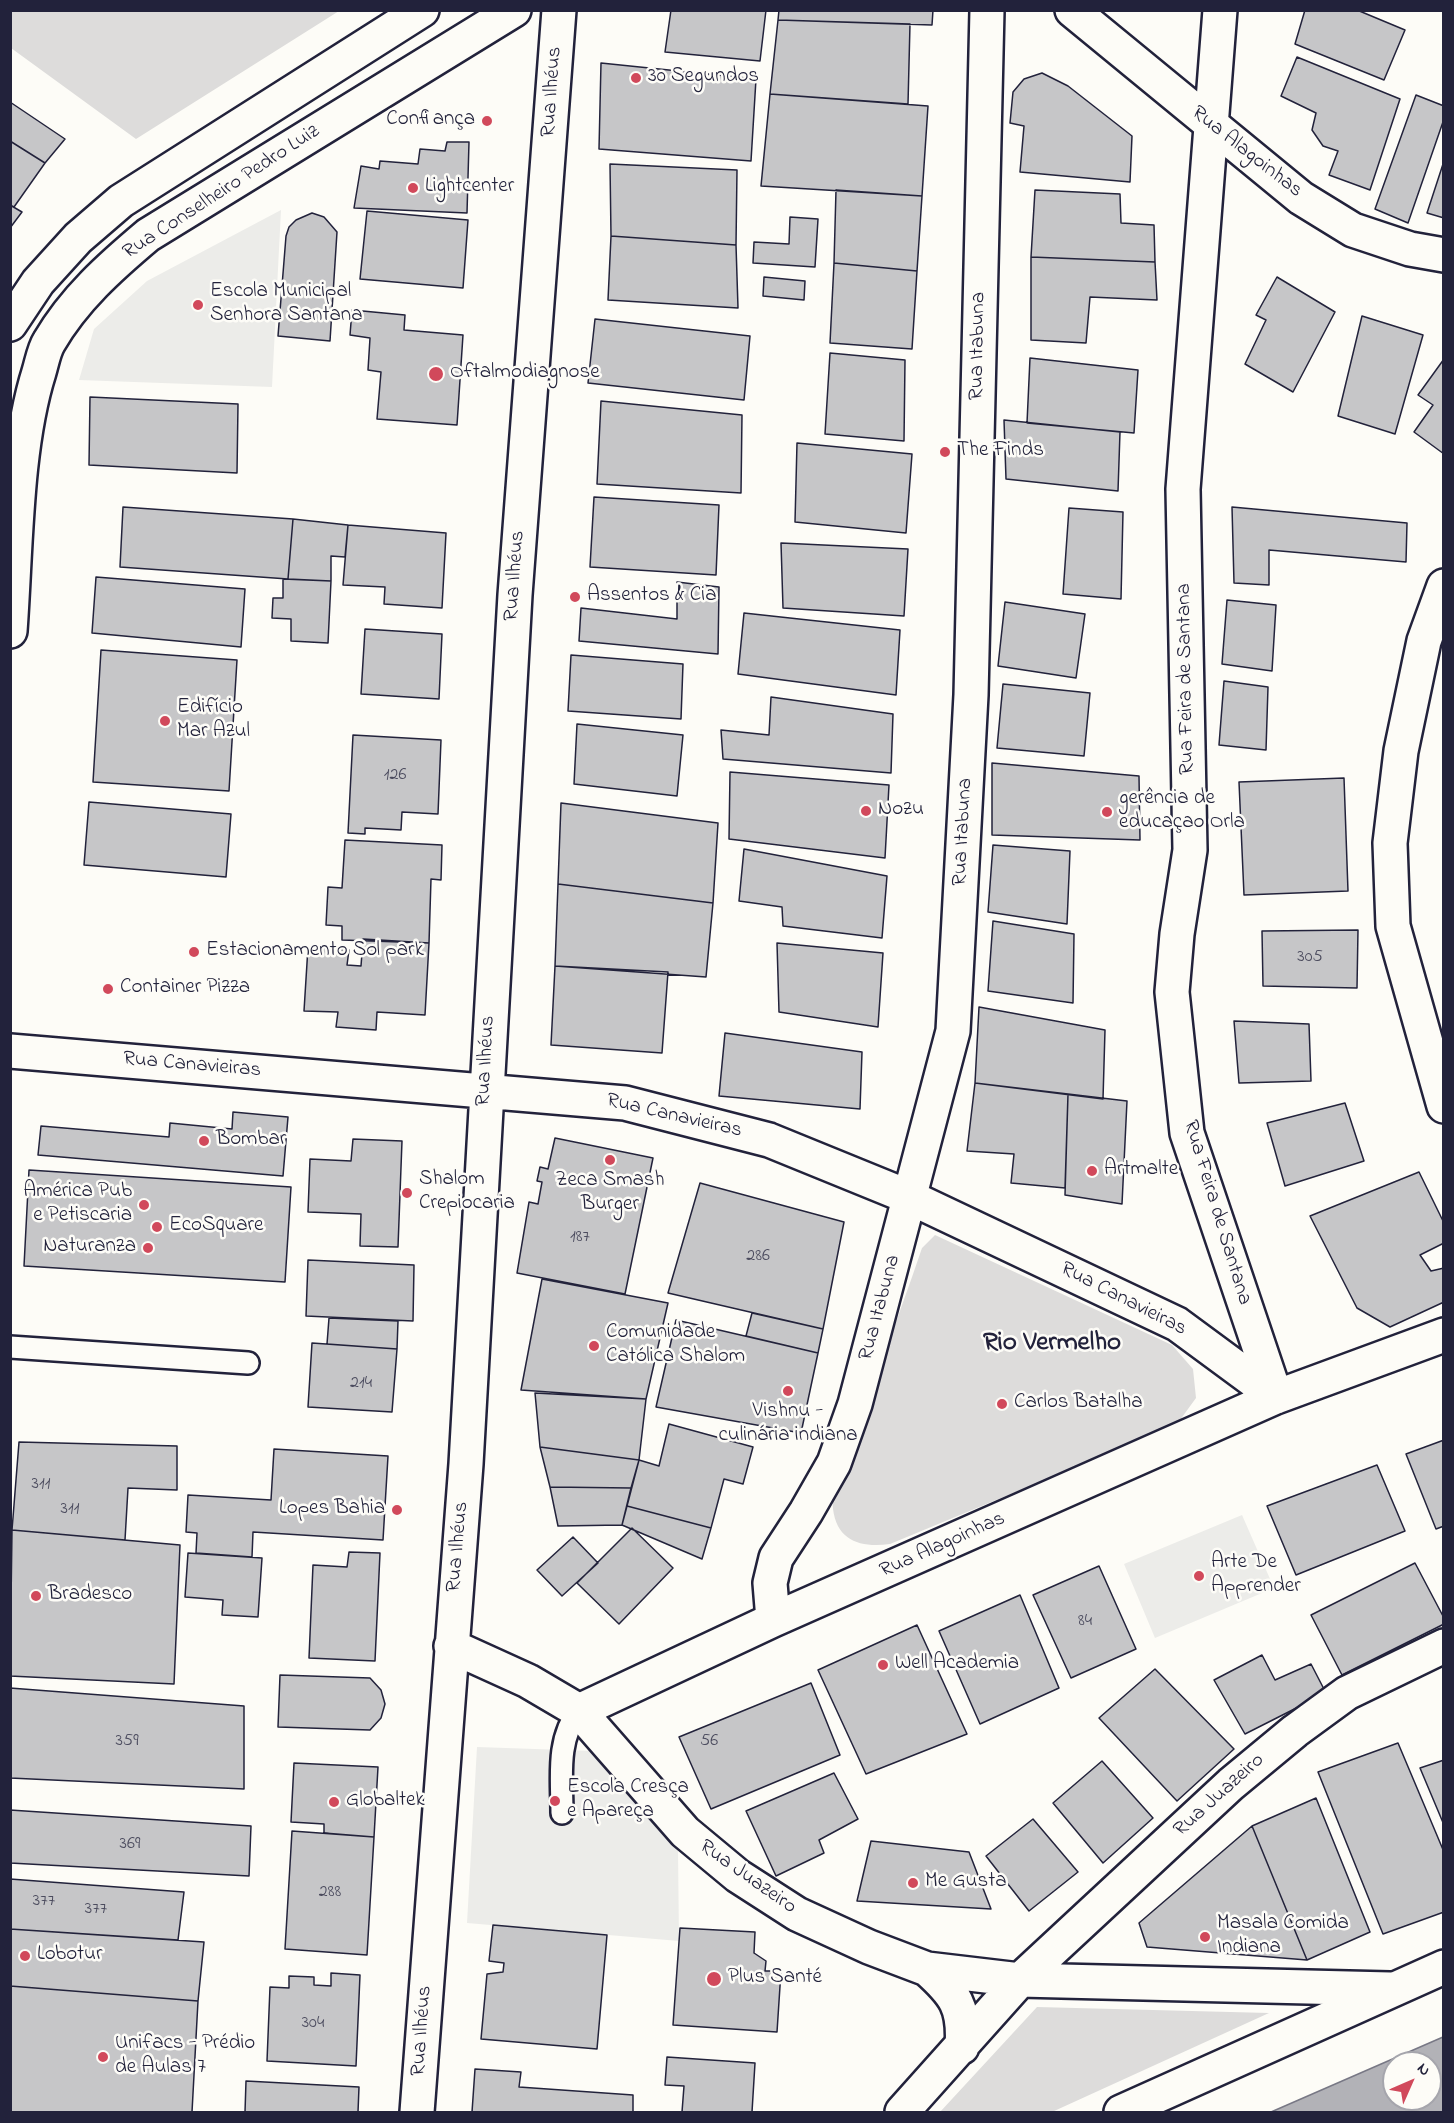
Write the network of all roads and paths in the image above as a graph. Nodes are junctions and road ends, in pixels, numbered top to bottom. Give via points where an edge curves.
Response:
1 (422, 10) edge
2 (514, 10) edge
3 (559, 10) edge
4 (987, 10) edge
5 (1072, 10) edge
6 (1220, 10) edge
7 (1211, 126) junction
8 (1443, 255) edge
9 (10, 324) edge
10 (1443, 586) edge
11 (10, 631) edge
12 (10, 1051) edge
13 (485, 1090) junction
14 (1443, 1106) edge
15 (909, 1197) junction
16 (1443, 1335) edge
17 (10, 1347) edge
18 (248, 1363) dead end
19 (1276, 1397) junction
20 (773, 1620) junction
21 (451, 1646) junction
22 (1443, 1646) edge
23 (579, 1711) junction
24 (562, 1813) dead end
25 (1443, 1966) edge
26 (927, 1969) junction
27 (1020, 1980) junction
28 (1390, 1989) junction
29 (962, 2047) junction
30 (417, 2112) edge
31 (902, 2112) edge
32 (1121, 2112) edge

1 - 9 street via 121,201 78,238 38,282
2 - 11 street, Rua Conselheiro Pedro Luiz via 148,236 106,270 72,307 48,344 31,398
3 - 13 street, Rua Ilhéus via 515,595
4 - 15 street, Rua Itabuna via 971,695 952,1031
5 - 7 street, Rua Alagoinhas
6 - 7 street, Rua Feira de Santana
7 - 8 street, Rua Alagoinhas via 1300,198 1353,230 1410,249
7 - 19 street, Rua Feira de Santana via 1184,489 1190,850 1172,992 1187,1133
10 - 14 street via 1424,641 1401,751 1389,843 1393,926
12 - 13 street, Rua Canavieiras
13 - 15 street, Rua Canavieiras via 625,1103 703,1121 770,1140
13 - 21 street, Rua Ilhéus via 466,1464
15 - 19 street, Rua Canavieiras via 1177,1324
15 - 20 street, Rua Itabuna via 855,1404 837,1453 776,1558 770,1583
16 - 19 street, Rua Alagoinhas
17 - 18 lane
19 - 20 street, Rua Alagoinhas
20 - 23 street, Rua Alagoinhas
21 - 23 street via 473,1653
21 - 30 street, Rua Ilhéus
22 - 27 street, Rua Juazeiro via 1347,1693 1295,1731
23 - 24 lane via 569,1723 564,1740
23 - 26 street, Rua Juazeiro via 685,1832 738,1876 797,1914
25 - 28 street
26 - 27 street, Rua Juazeiro
26 - 29 street, Rua Juazeiro via 949,1989 958,2004 964,2025
27 - 28 street, Rua Juazeiro
27 - 29 street, Rua Juazeiro
28 - 32 street
29 - 31 street, Rua Juazeiro

